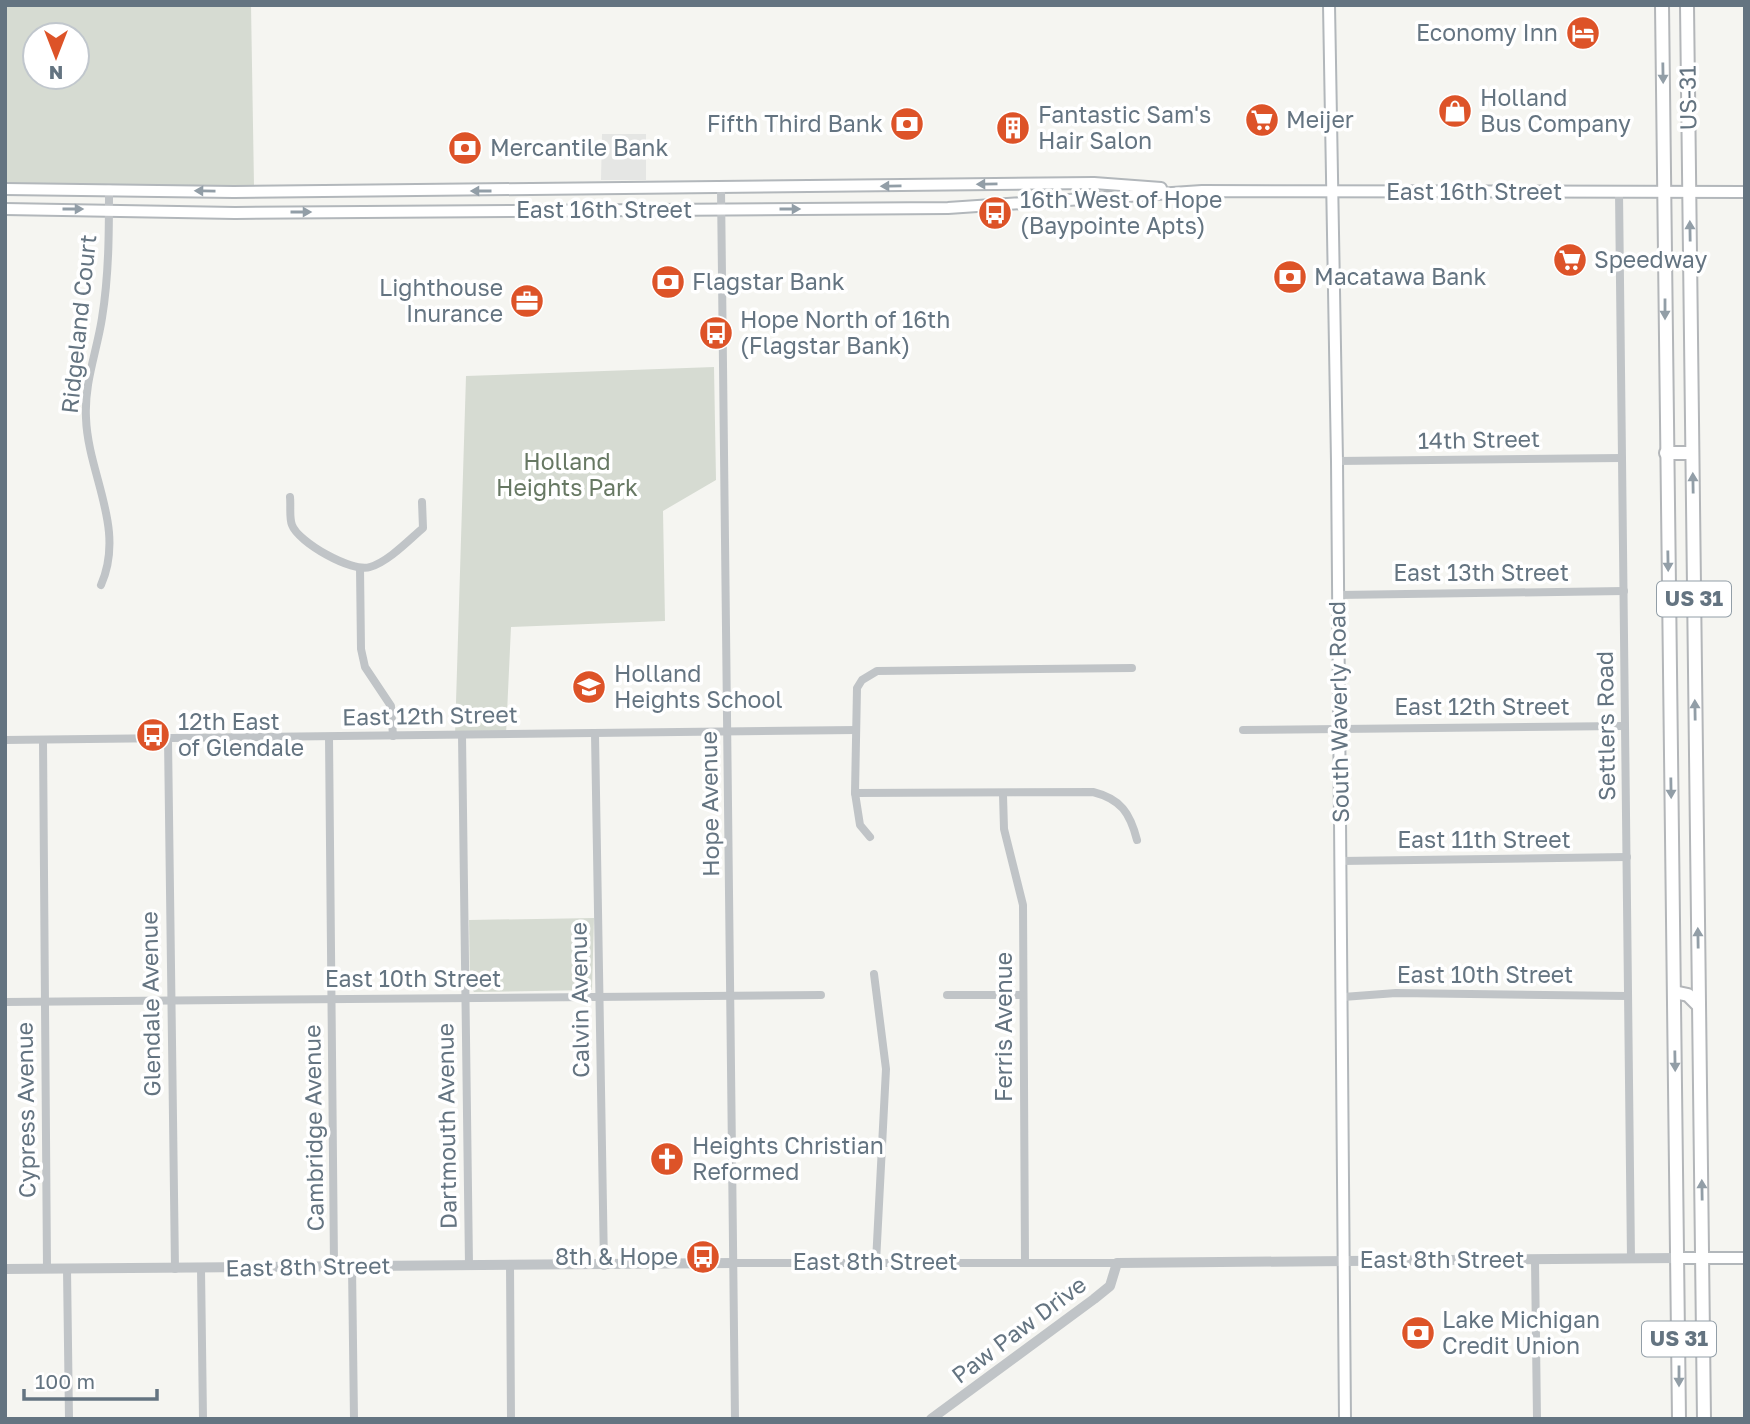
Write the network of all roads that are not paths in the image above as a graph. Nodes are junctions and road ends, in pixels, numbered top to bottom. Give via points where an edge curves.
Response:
1 (1329, 5) edge
2 (1662, 5) edge
3 (1688, 5) edge
4 (5, 189) edge
5 (110, 189) junction
6 (721, 189) junction
7 (1202, 191) junction
8 (1331, 191) junction
9 (1619, 192) junction
10 (1664, 192) junction
11 (1689, 192) junction
12 (1745, 192) edge
13 (5, 209) edge
14 (109, 209) junction
15 (722, 210) junction
16 (1666, 453) junction
17 (1692, 453) junction
18 (1621, 458) junction
19 (1337, 461) junction
20 (290, 498) dead end
21 (422, 502) dead end
22 (360, 568) junction
23 (101, 584) dead end
24 (1624, 592) junction
25 (1338, 595) junction
26 (1132, 668) dead end
27 (1624, 726) junction
28 (1340, 728) junction
29 (856, 730) junction
30 (1243, 730) dead end
31 (727, 732) junction
32 (595, 734) junction
33 (462, 735) junction
34 (393, 736) junction
35 (328, 737) junction
36 (168, 739) junction
37 (5, 740) edge
38 (43, 741) junction
39 (855, 793) junction
40 (1003, 795) junction
41 (870, 837) dead end
42 (1137, 841) dead end
43 (1627, 857) junction
44 (1341, 861) junction
45 (874, 974) dead end
46 (1674, 992) junction
47 (821, 995) dead end
48 (947, 995) dead end
49 (1022, 995) junction
50 (732, 996) junction
51 (1627, 996) junction
52 (1343, 997) junction
53 (465, 998) junction
54 (599, 998) junction
55 (332, 999) junction
56 (170, 1000) junction
57 (5, 1002) edge
58 (44, 1002) junction
59 (1699, 1006) junction
60 (1678, 1258) junction
61 (1745, 1258) edge
62 (1631, 1259) junction
63 (1703, 1259) junction
64 (1343, 1260) junction
65 (1535, 1260) junction
66 (876, 1262) junction
67 (1025, 1262) junction
68 (734, 1263) junction
69 (1117, 1263) junction
70 (469, 1265) junction
71 (510, 1265) junction
72 (334, 1266) junction
73 (352, 1266) junction
74 (604, 1266) junction
75 (47, 1268) junction
76 (5, 1269) edge
77 (67, 1269) junction
78 (175, 1269) junction
79 (201, 1269) junction
80 (1679, 1399) junction
81 (69, 1419) edge
82 (203, 1419) edge
83 (354, 1419) edge
84 (511, 1419) edge
85 (735, 1419) edge
86 (931, 1419) edge
87 (1345, 1419) edge
88 (1537, 1419) edge
89 (1679, 1419) edge
90 (1685, 1419) edge
91 (1704, 1419) edge

1 - 8 main road, South Waverly Road
2 -> 10 highway, US 31
3 - 11 highway, US-31 / US 31
4 - 5 main road, East 16th Street
6 -> 5 main road, East 16th Street
5 - 14 street, Ridgeland Court
7 -> 6 main road, East 16th Street via 1094,183
6 - 15 street, Hope Avenue
7 - 8 main road, East 16th Street
15 -> 7 main road, East 16th Street via 948,208
8 - 9 main road, East 16th Street
8 - 19 main road, South Waverly Road
9 - 10 main road, East 16th Street
9 - 18 street, Settlers Road
10 - 11 main road, East 16th Street
10 -> 16 highway, US 31
11 - 12 main road, East 16th Street
17 -> 11 highway, US 31
13 -> 14 main road, East 16th Street
14 -> 15 main road, East 16th Street via 235,213
14 - 23 street, Ridgeland Court via 102,319 89,374 86,419 109,523 110,565
15 - 31 street, Hope Avenue
16 - 17 highway
16 -> 46 highway, US 31
59 -> 17 highway, US 31
18 - 19 street, 14th Street
18 - 24 street, Settlers Road
19 - 25 main road, South Waverly Road
20 - 22 street via 292,525 303,537 341,564
21 - 22 street via 423,528 371,567
22 - 34 street via 361,649 365,667 391,706
24 - 25 street, East 13th Street
24 - 27 street, Settlers Road
25 - 28 main road, South Waverly Road
26 - 29 street via 877,671 857,688
27 - 28 street, East 12th Street
27 - 43 street, Settlers Road
28 - 30 street, East 12th Street
28 - 44 main road, South Waverly Road
29 - 31 street, East 12th Street
29 - 39 street
31 - 32 street, East 12th Street
31 - 50 street, Hope Avenue
32 - 33 street, East 12th Street
32 - 54 street, Calvin Avenue
33 - 34 street, East 12th Street
33 - 53 street, Dartmouth Avenue
34 - 35 street, East 12th Street
35 - 36 street, East 12th Street
35 - 55 street, Cambridge Avenue
36 - 38 street, East 12th Street
36 - 56 street, Glendale Avenue
37 - 38 street, East 12th Street
38 - 58 street, Cypress Avenue
39 - 40 street
39 - 41 street via 860,825
40 - 42 street via 1093,792 1107,796 1129,814
40 - 49 street, Ferris Avenue via 1004,829 1023,905
43 - 44 street, East 11th Street
43 - 51 street, Settlers Road
44 - 52 main road, South Waverly Road
45 - 66 street via 886,1069
46 - 59 highway via 1688,995
46 -> 60 highway, US 31
47 - 50 street, East 10th Street
48 - 49 street
49 - 67 street, Ferris Avenue
50 - 54 street, East 10th Street
50 - 68 street, Hope Avenue
51 - 52 street, East 10th Street via 1396,993
51 - 62 street, Settlers Road
52 - 64 main road, South Waverly Road
53 - 54 street, East 10th Street
53 - 55 street, East 10th Street
53 - 70 street, Dartmouth Avenue
54 - 74 street, Calvin Avenue
55 - 56 street, East 10th Street
55 - 72 street, Cambridge Avenue
56 - 58 street, East 10th Street
56 - 78 street, Glendale Avenue
57 - 58 street, East 10th Street
58 - 75 street, Cypress Avenue
63 -> 59 highway, US 31
60 - 62 street, East 8th Street
60 - 63 main road, East 8th Street
60 -> 80 highway, US 31
61 - 63 main road, East 8th Street
62 - 65 street, East 8th Street
63 - 91 highway, US 31
64 - 65 street, East 8th Street
64 - 69 street, East 8th Street
64 - 87 main road, South Waverly Road
65 - 88 street
66 - 67 street, East 8th Street
66 - 68 street, East 8th Street
67 - 69 street, East 8th Street
68 - 74 street, East 8th Street
68 - 85 street, Hope Avenue
69 - 86 street, Paw Paw Drive via 1110,1286
70 - 71 street, East 8th Street
70 - 73 street, East 8th Street
71 - 74 street, East 8th Street
71 - 84 street
72 - 73 street, East 8th Street
72 - 79 street, East 8th Street
73 - 83 street
75 - 76 street, East 8th Street
75 - 77 street, East 8th Street
77 - 78 street, East 8th Street
77 - 81 street
78 - 79 street, East 8th Street
79 - 82 street
80 - 89 highway, US 31
80 - 90 highway

